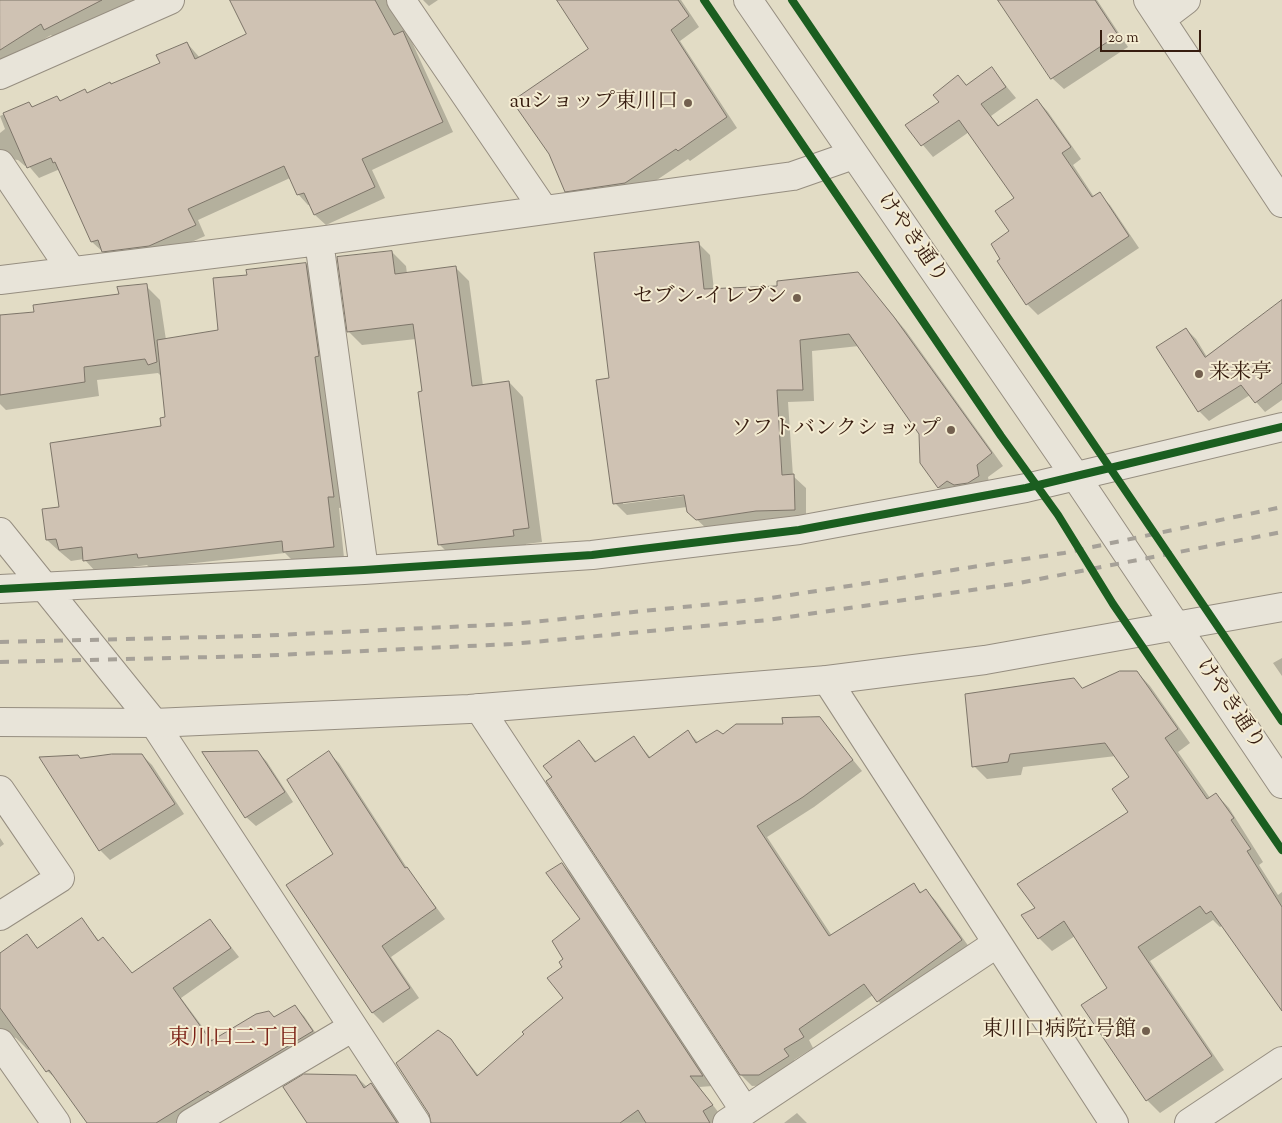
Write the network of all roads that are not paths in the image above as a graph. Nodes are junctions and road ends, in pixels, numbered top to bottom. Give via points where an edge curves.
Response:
1 (170, 0) edge
2 (401, 0) edge
3 (748, 0) edge
4 (1186, 0) edge
5 (1154, 10) edge
6 (0, 75) edge
7 (853, 155) junction
8 (0, 164) edge
9 (1282, 204) edge
10 (544, 210) junction
11 (319, 240) junction
12 (71, 270) junction
13 (0, 280) edge
14 (1282, 427) edge
15 (1076, 477) junction
16 (0, 532) edge
17 (364, 570) junction
18 (44, 588) junction
19 (0, 589) edge
20 (1282, 607) edge
21 (1176, 626) junction
22 (827, 680) junction
23 (479, 708) junction
24 (0, 722) edge
25 (154, 723) junction
26 (1282, 784) edge
27 (0, 790) edge
28 (0, 916) edge
29 (996, 944) junction
30 (353, 1027) junction
31 (0, 1043) edge
32 (1282, 1061) edge
33 (736, 1117) edge
34 (56, 1123) edge
35 (191, 1123) edge
36 (416, 1123) edge
37 (1114, 1123) edge
38 (1189, 1123) edge

1 - 6 street
2 - 10 street
3 - 7 street, けやき通り
4 - 5 street
5 - 9 street
7 - 10 street via 793,176
7 - 15 street, けやき通り
8 - 12 street
10 - 11 street
11 - 12 street
11 - 17 street
12 - 13 street
14 - 15 street
15 - 17 street via 799,530 592,555
15 - 21 street, けやき通り
16 - 18 street
17 - 18 street
18 - 19 street
18 - 25 street
20 - 21 street
21 - 22 street via 984,660
21 - 26 street, けやき通り
22 - 23 street
22 - 29 street
23 - 25 street
23 - 33 street
24 - 25 street
25 - 30 street
27 - 28 street via 60,878
29 - 33 street
29 - 37 street
30 - 35 street
30 - 36 street
31 - 34 street
32 - 38 street

